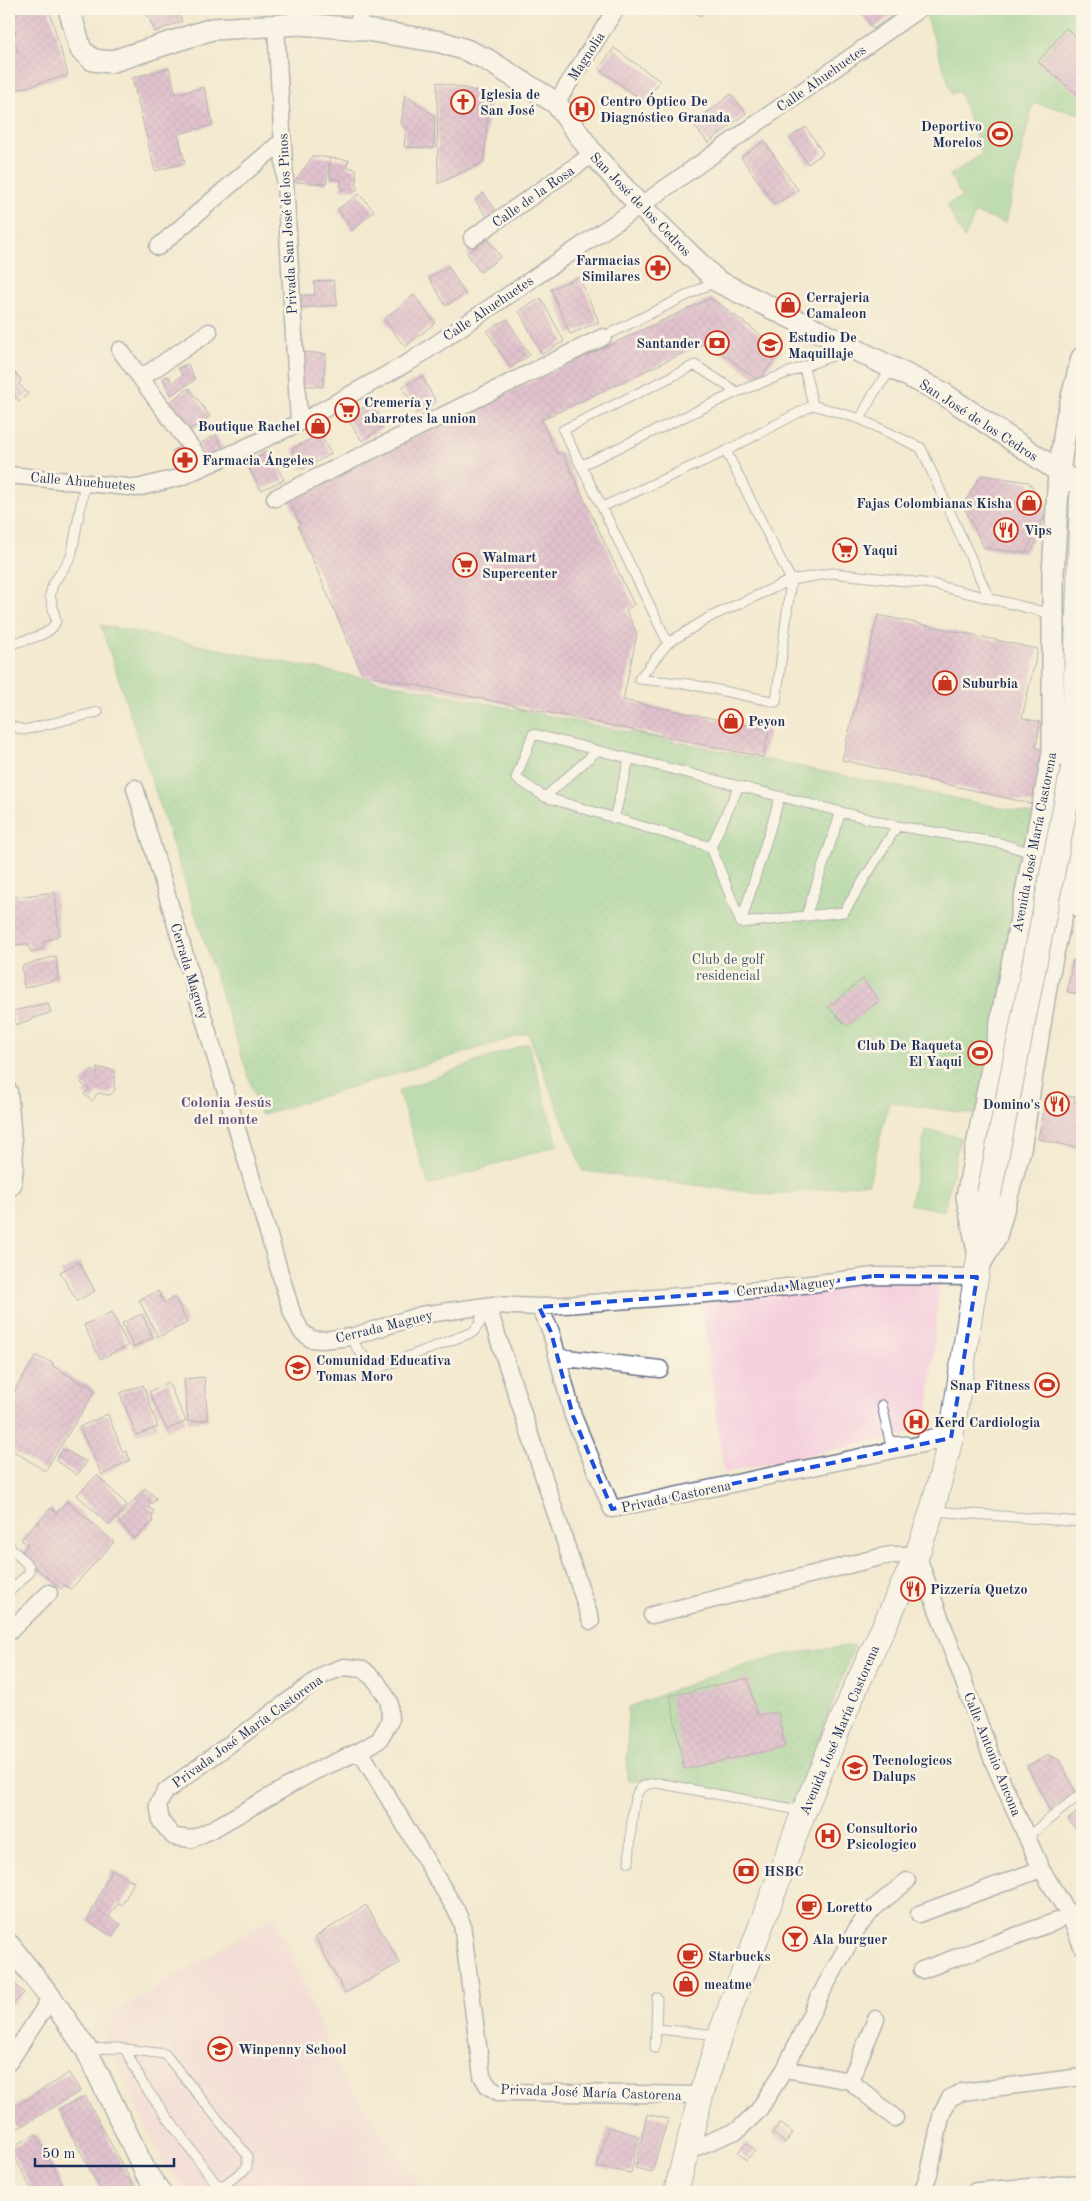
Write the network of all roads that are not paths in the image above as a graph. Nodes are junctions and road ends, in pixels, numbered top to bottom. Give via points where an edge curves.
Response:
1 (69, 9) edge
2 (616, 9) edge
3 (919, 9) edge
4 (298, 16) edge
5 (360, 19) edge
6 (276, 26) junction
7 (556, 103) junction
8 (282, 140) junction
9 (593, 154) junction
10 (640, 206) junction
11 (472, 238) dead end
12 (158, 247) dead end
13 (717, 281) junction
14 (209, 332) dead end
15 (603, 337) joint
16 (852, 348) junction
17 (120, 350) dead end
18 (1082, 358) edge
19 (804, 367) junction
20 (893, 367) junction
21 (141, 378) junction
22 (737, 392) junction
23 (814, 405) junction
24 (860, 419) junction
25 (299, 423) junction
26 (726, 451) junction
27 (582, 465) junction
28 (205, 466) junction
29 (1059, 472) junction
30 (9, 475) edge
31 (85, 483) junction
32 (1082, 487) edge
33 (1082, 497) edge
34 (275, 498) dead end
35 (602, 507) junction
36 (791, 580) junction
37 (989, 598) junction
38 (1053, 614) junction
39 (9, 644) edge
40 (668, 644) junction
41 (98, 712) dead end
42 (9, 722) edge
43 (597, 750) junction
44 (629, 759) junction
45 (739, 786) junction
46 (135, 788) dead end
47 (545, 797) junction
48 (780, 797) junction
49 (841, 812) junction
50 (614, 819) junction
51 (1082, 823) edge
52 (897, 826) junction
53 (711, 847) junction
54 (1034, 853) junction
55 (1076, 896) edge
56 (806, 916) junction
57 (740, 923) junction
58 (9, 1091) edge
59 (11, 1187) edge
60 (978, 1270) junction
61 (485, 1307) junction
62 (540, 1307) junction
63 (351, 1337) junction
64 (558, 1357) junction
65 (660, 1369) dead end
66 (882, 1406) dead end
67 (951, 1433) junction
68 (932, 1511) junction
69 (1082, 1522) edge
70 (9, 1546) edge
71 (917, 1555) junction
72 (9, 1592) edge
73 (49, 1593) dead end
74 (652, 1615) dead end
75 (590, 1621) dead end
76 (9, 1632) edge
77 (360, 1752) junction
78 (1082, 1793) edge
79 (804, 1811) junction
80 (1027, 1837) junction
81 (630, 1862) dead end
82 (1041, 1869) junction
83 (907, 1881) dead end
84 (919, 1914) dead end
85 (1064, 1918) junction
86 (9, 1945) edge
87 (1082, 1946) edge
88 (922, 1970) dead end
89 (52, 1998) junction
90 (657, 1998) dead end
91 (876, 2019) dead end
92 (656, 2029) junction
93 (720, 2035) junction
94 (654, 2048) dead end
95 (86, 2049) junction
96 (125, 2049) junction
97 (9, 2062) edge
98 (784, 2069) junction
99 (1082, 2077) edge
100 (850, 2081) junction
101 (701, 2095) junction
102 (895, 2118) dead end
103 (685, 2152) junction
104 (1082, 2183) edge
105 (160, 2192) edge
106 (676, 2192) edge
107 (922, 2192) edge
108 (976, 2192) edge

1 - 6 street, San José de los Cedros via 82,50 93,60 110,62 212,29
2 - 7 street, Magnolia
3 - 10 street, Calle Ahuehuetes
4 - 5 street, San José de los Cedros
4 - 6 street, San José de los Cedros
5 - 7 street, San José de los Cedros via 466,50
6 - 8 street, Privada San José de los Pinos
7 - 9 street, San José de los Cedros
8 - 12 street
8 - 25 street, Privada San José de los Pinos
9 - 10 street, San José de los Cedros
9 - 11 street, Calle de la Rosa
10 - 13 street, San José de los Cedros
10 - 25 street, Calle Ahuehuetes via 411,361
13 - 15 lane
13 - 16 street, San José de los Cedros
14 - 21 street
15 - 34 street
16 - 19 lane
16 - 20 street, San José de los Cedros
17 - 21 street
18 - 29 street, Avenida José María Castorena via 1067,417
19 - 22 lane
19 - 23 lane
20 - 24 lane
20 - 29 street, San José de los Cedros via 941,392
21 - 28 street
22 - 27 lane
22 - 27 lane via 695,365 563,430
23 - 24 lane
23 - 26 lane
24 - 37 lane via 922,448
25 - 28 street, Calle Ahuehuetes
26 - 35 lane
26 - 36 lane
27 - 35 lane
28 - 31 street, Calle Ahuehuetes via 181,477 136,488
29 - 32 street, San José de los Cedros
29 - 38 street, Avenida José María Castorena
30 - 31 street, Calle Ahuehuetes
31 - 39 lane via 71,557 50,594 56,621 48,632
33 - 60 main road, Avenida José María Castorena, bridge via 1073,768
35 - 40 lane
36 - 37 lane via 832,573 860,575 932,584
36 - 40 lane via 710,617
36 - 40 lane via 776,702 689,684 639,679
37 - 38 lane
38 - 54 street, Avenida José María Castorena via 1053,753
41 - 42 lane via 24,730 11,726
43 - 44 lane
43 - 47 lane
43 - 47 lane via 533,734 516,778
44 - 45 lane
44 - 50 lane
45 - 48 lane
45 - 53 lane
46 - 63 street, Cerrada Maguey via 292,1312 300,1331 311,1340
47 - 50 lane
48 - 49 lane
48 - 57 lane
49 - 52 lane
49 - 56 lane
50 - 53 lane
51 - 55 street, Avenida José María Castorena
52 - 54 lane via 1000,843
52 - 56 lane via 844,912
53 - 57 lane
54 - 55 lane
54 - 60 street, Avenida José María Castorena via 967,1197
55 - 60 street, Avenida José María Castorena via 1047,981 1018,1157 996,1236
56 - 57 lane
58 - 59 street via 15,1165
60 - 62 street, Cerrada Maguey via 874,1276 771,1289
60 - 67 main road, Avenida José María Castorena
61 - 62 street, Cerrada Maguey
61 - 63 street, Cerrada Maguey via 421,1315
61 - 63 lane via 473,1332 376,1369
61 - 75 street
62 - 64 street, Privada Castorena
64 - 65 street
64 - 67 street, Privada Castorena via 573,1416 612,1509
66 - 67 lane via 890,1442
67 - 68 main road, Avenida José María Castorena
68 - 69 lane
68 - 71 main road, Avenida José María Castorena
70 - 72 lane via 29,1566 29,1573
71 - 74 street via 880,1557
71 - 79 main road, Avenida José María Castorena via 855,1689
71 - 80 street, Calle Antonio Ancona via 993,1761
73 - 76 street
77 - 77 street, Privada José María Castorena via 313,1772 192,1839 174,1837 161,1822 158,1804 166,1791 325,1674 344,1667 364,1670 377,1682 389,1701 390,1721 379,1740
77 - 101 street, Privada José María Castorena via 462,1924 482,2076 488,2086 498,2092
78 - 80 lane
79 - 81 lane via 658,1783 647,1784 639,1790 635,1800
79 - 93 main road, Avenida José María Castorena
80 - 82 street, Calle Antonio Ancona
82 - 84 street
82 - 85 street, Calle Antonio Ancona
83 - 98 street via 874,1908 858,1927
85 - 87 street, Calle Antonio Ancona
85 - 88 street
86 - 89 street
89 - 95 street
89 - 97 street
90 - 92 lane
91 - 100 street
92 - 93 lane
92 - 94 lane
93 - 101 main road, Avenida José María Castorena
95 - 96 lane
95 - 105 street via 146,2173
96 - 96 lane via 165,2054 247,2155 247,2168 224,2185 216,2184 143,2084
98 - 100 street
98 - 103 street via 758,2111 738,2130
99 - 107 street via 962,2092 950,2098 942,2112
100 - 102 street
101 - 103 main road, Avenida José María Castorena
103 - 106 main road, Avenida José María Castorena
104 - 108 street

